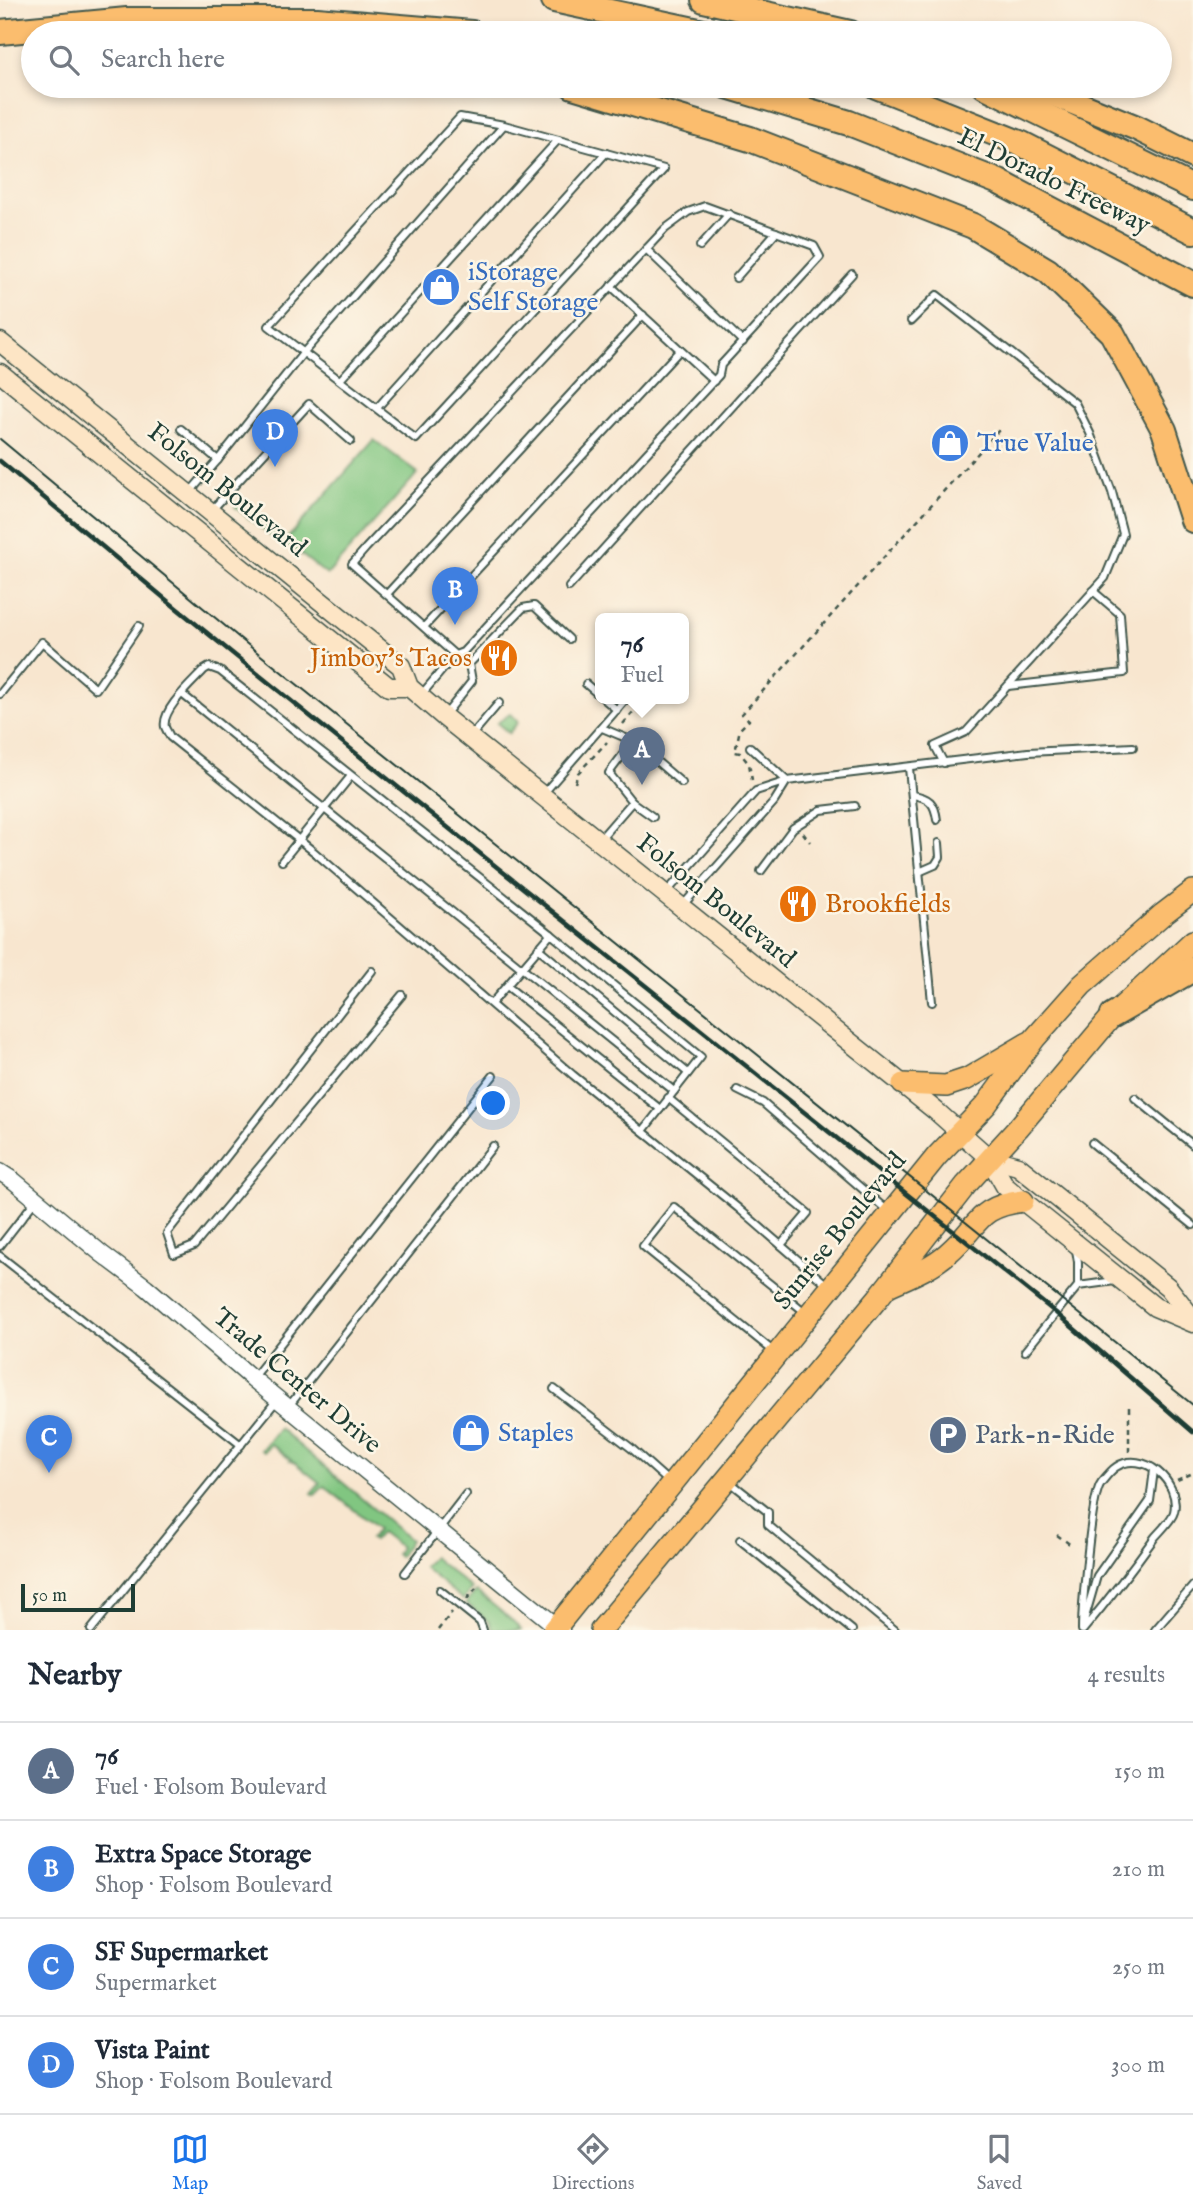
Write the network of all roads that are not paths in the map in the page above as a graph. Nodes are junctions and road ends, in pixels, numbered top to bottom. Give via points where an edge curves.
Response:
1 (554, 0) edge
2 (704, 0) edge
3 (116, 21) edge
4 (338, 21) edge
5 (652, 21) edge
6 (797, 21) edge
7 (21, 30) edge
8 (0, 32) edge
9 (613, 98) edge
10 (767, 98) edge
11 (906, 98) edge
12 (1009, 98) edge
13 (1063, 98) edge
14 (504, 125) junction
15 (558, 140) junction
16 (606, 153) junction
17 (1193, 156) edge
18 (1193, 188) edge
19 (729, 214) junction
20 (1193, 231) edge
21 (776, 232) junction
22 (700, 246) dead end
23 (646, 249) junction
24 (852, 274) dead end
25 (736, 278) dead end
26 (1193, 284) edge
27 (611, 286) junction
28 (643, 315) junction
29 (911, 321) dead end
30 (0, 342) edge
31 (743, 342) junction
32 (680, 350) junction
33 (304, 352) junction
34 (0, 373) edge
35 (340, 380) junction
36 (714, 381) junction
37 (377, 408) junction
38 (181, 429) dead end
39 (351, 441) dead end
40 (218, 460) junction
41 (123, 471) junction
42 (181, 495) junction
43 (211, 511) junction
44 (1193, 520) edge
45 (569, 587) dead end
46 (1093, 591) junction
47 (387, 594) junction
48 (139, 626) dead end
49 (424, 627) junction
50 (569, 639) dead end
51 (455, 654) junction
52 (586, 684) dead end
53 (1007, 686) junction
54 (414, 692) junction
55 (595, 692) edge
56 (0, 694) edge
57 (182, 694) junction
58 (499, 703) dead end
59 (610, 704) edge
60 (622, 704) edge
61 (617, 710) junction
62 (444, 716) junction
63 (602, 728) junction
64 (469, 737) junction
65 (634, 741) junction
66 (750, 747) dead end
67 (1133, 747) dead end
68 (944, 763) junction
69 (909, 768) junction
70 (351, 776) junction
71 (787, 781) junction
72 (682, 783) dead end
73 (541, 795) junction
74 (912, 795) junction
75 (632, 802) junction
76 (855, 806) dead end
77 (324, 810) junction
78 (653, 817) dead end
79 (937, 820) dead end
80 (299, 840) junction
81 (598, 841) junction
82 (939, 843) dead end
83 (282, 861) dead end
84 (761, 871) dead end
85 (919, 872) junction
86 (1193, 891) edge
87 (664, 895) junction
88 (681, 908) junction
89 (551, 934) junction
90 (1193, 941) edge
91 (538, 948) junction
92 (523, 967) junction
93 (1193, 969) edge
94 (372, 971) dead end
95 (507, 986) junction
96 (402, 995) dead end
97 (932, 1002) dead end
98 (491, 1004) junction
99 (1113, 1015) junction
100 (1035, 1038) junction
101 (688, 1073) junction
102 (493, 1076) dead end
103 (903, 1084) junction
104 (737, 1090) dead end
105 (674, 1091) junction
106 (668, 1098) junction
107 (1135, 1098) dead end
108 (660, 1109) junction
109 (643, 1131) junction
110 (960, 1132) junction
111 (1091, 1143) dead end
112 (1193, 1145) edge
113 (493, 1146) dead end
114 (989, 1158) junction
115 (0, 1172) edge
116 (36, 1200) junction
117 (1023, 1202) junction
118 (890, 1213) junction
119 (1193, 1224) edge
120 (1074, 1242) junction
121 (781, 1245) junction
122 (0, 1246) edge
123 (0, 1256) edge
124 (1122, 1280) junction
125 (888, 1286) junction
126 (1078, 1286) junction
127 (831, 1288) junction
128 (809, 1316) junction
129 (1193, 1321) edge
130 (1026, 1351) dead end
131 (778, 1354) junction
132 (253, 1379) junction
133 (554, 1389) dead end
134 (283, 1403) junction
135 (241, 1445) junction
136 (1154, 1469) junction
137 (727, 1479) junction
138 (672, 1485) junction
139 (466, 1494) dead end
140 (439, 1530) junction
141 (740, 1540) dead end
142 (405, 1573) dead end
143 (1193, 1586) edge
144 (440, 1590) dead end
145 (558, 1629) edge
146 (90, 1630) edge
147 (484, 1630) edge
148 (601, 1630) edge
149 (852, 1630) edge
150 (895, 1630) edge
151 (1082, 1630) edge
152 (1155, 1630) edge

1 - 5 highway
2 - 6 highway
3 - 4 highway
7 - 8 highway
9 - 44 highway via 750,139 973,226 1048,271 1112,333 1164,430
10 - 26 highway, El Dorado Freeway via 849,123 999,182
11 - 20 highway, El Dorado Freeway via 1022,144
12 - 18 highway
13 - 17 highway
14 - 15 lane
14 - 33 lane
14 - 33 lane via 460,117 269,326
15 - 16 lane
15 - 35 lane
16 - 37 lane
16 - 37 lane via 664,169 416,439
19 - 21 lane
19 - 22 lane
19 - 23 lane via 705,206 688,212
21 - 25 lane
21 - 31 lane via 814,246 820,257
23 - 27 lane
23 - 31 lane
24 - 45 lane
27 - 28 lane
27 - 47 lane via 352,564
28 - 32 lane
28 - 47 lane
29 - 46 lane via 937,295 1075,403 1112,492 1123,534 1105,578
30 - 42 main road, Folsom Boulevard
31 - 36 lane via 721,365
32 - 36 lane
32 - 49 lane
33 - 35 lane
33 - 40 lane
34 - 41 main road, Folsom Boulevard
35 - 37 lane
36 - 51 lane via 463,652
38 - 40 lane
39 - 43 lane via 309,404
40 - 42 lane
41 - 42 main road via 146,475
41 - 54 main road, Folsom Boulevard via 389,687
42 - 43 main road via 196,513
43 - 54 main road, Folsom Boulevard via 401,666
46 - 53 lane
46 - 53 lane via 1120,614 1124,673
47 - 49 lane
48 - 56 lane via 96,689 42,642
49 - 51 lane
50 - 62 lane via 534,606 527,606 470,664 472,681
51 - 54 lane
52 - 55 lane
53 - 68 lane via 966,732 935,746
54 - 62 main road, Folsom Boulevard
57 - 70 lane via 204,670 213,668
57 - 77 lane
57 - 80 lane via 165,718 170,737
58 - 64 lane
59 - 61 lane
60 - 61 lane
61 - 63 lane
62 - 64 main road, Folsom Boulevard
63 - 65 lane
63 - 73 lane
64 - 73 main road, Folsom Boulevard
65 - 72 lane
65 - 75 lane via 609,773
66 - 71 lane
67 - 68 lane via 1028,752
68 - 69 lane
69 - 71 lane
69 - 74 lane
70 - 77 lane
70 - 89 lane
71 - 87 lane via 756,791
71 - 88 lane
73 - 81 main road, Folsom Boulevard
74 - 79 lane via 929,800
74 - 85 lane
75 - 78 lane
75 - 81 lane
76 - 84 lane via 821,810 793,828
77 - 80 lane
77 - 92 lane
80 - 83 lane
80 - 98 lane
81 - 87 main road, Folsom Boulevard
82 - 85 lane via 940,858
85 - 97 lane
86 - 100 main road, Sunrise Boulevard via 1082,985
87 - 88 main road, Folsom Boulevard
88 - 103 main road, Folsom Boulevard
89 - 91 lane
89 - 101 lane via 701,1057
90 - 99 main road
91 - 92 lane
91 - 101 lane
92 - 95 lane
92 - 105 lane
93 - 99 highway
94 - 96 lane via 167,1233 174,1254 194,1246
95 - 98 lane
95 - 108 lane
98 - 109 lane
99 - 114 main road
100 - 103 main road via 967,1079 925,1086
100 - 110 main road, Sunrise Boulevard
101 - 105 lane
102 - 132 lane
103 - 110 main road, Folsom Boulevard
104 - 118 lane via 763,1102
105 - 106 lane
106 - 108 lane
106 - 121 lane via 808,1213
107 - 112 lane
108 - 109 lane
109 - 121 lane
110 - 114 main road, Folsom Boulevard
110 - 118 main road, Sunrise Boulevard
111 - 119 lane
113 - 134 lane
114 - 117 main road, Folsom Boulevard via 1004,1186
114 - 125 main road
114 - 129 main road, Folsom Boulevard via 1018,1166 1168,1287
115 - 116 street, Trade Center Drive
116 - 122 lane
116 - 132 street, Trade Center Drive
117 - 120 main road, Folsom Boulevard
117 - 125 main road via 1002,1204 986,1212 950,1253
118 - 127 main road, Sunrise Boulevard
120 - 124 main road, Folsom Boulevard
120 - 126 lane
121 - 127 lane
123 - 135 lane
124 - 126 lane
124 - 129 main road, Folsom Boulevard via 1155,1307
125 - 137 main road
126 - 130 lane
127 - 128 main road, Sunrise Boulevard
128 - 131 main road, Sunrise Boulevard
128 - 131 lane via 674,1207 643,1246
131 - 138 main road, Sunrise Boulevard
132 - 134 street, Trade Center Drive
133 - 138 lane
134 - 135 lane
134 - 140 street, Trade Center Drive
135 - 146 lane
136 - 151 lane via 1150,1501 1097,1576
136 - 151 lane via 1173,1493 1174,1513
136 - 151 lane via 1145,1462 1128,1463 1116,1467 1099,1485 1082,1596
137 - 148 main road
137 - 150 lane via 768,1512 768,1525
138 - 145 main road, Sunrise Boulevard
139 - 140 lane
140 - 142 lane
140 - 145 street, Trade Center Drive
141 - 149 lane
143 - 152 lane
144 - 147 lane

